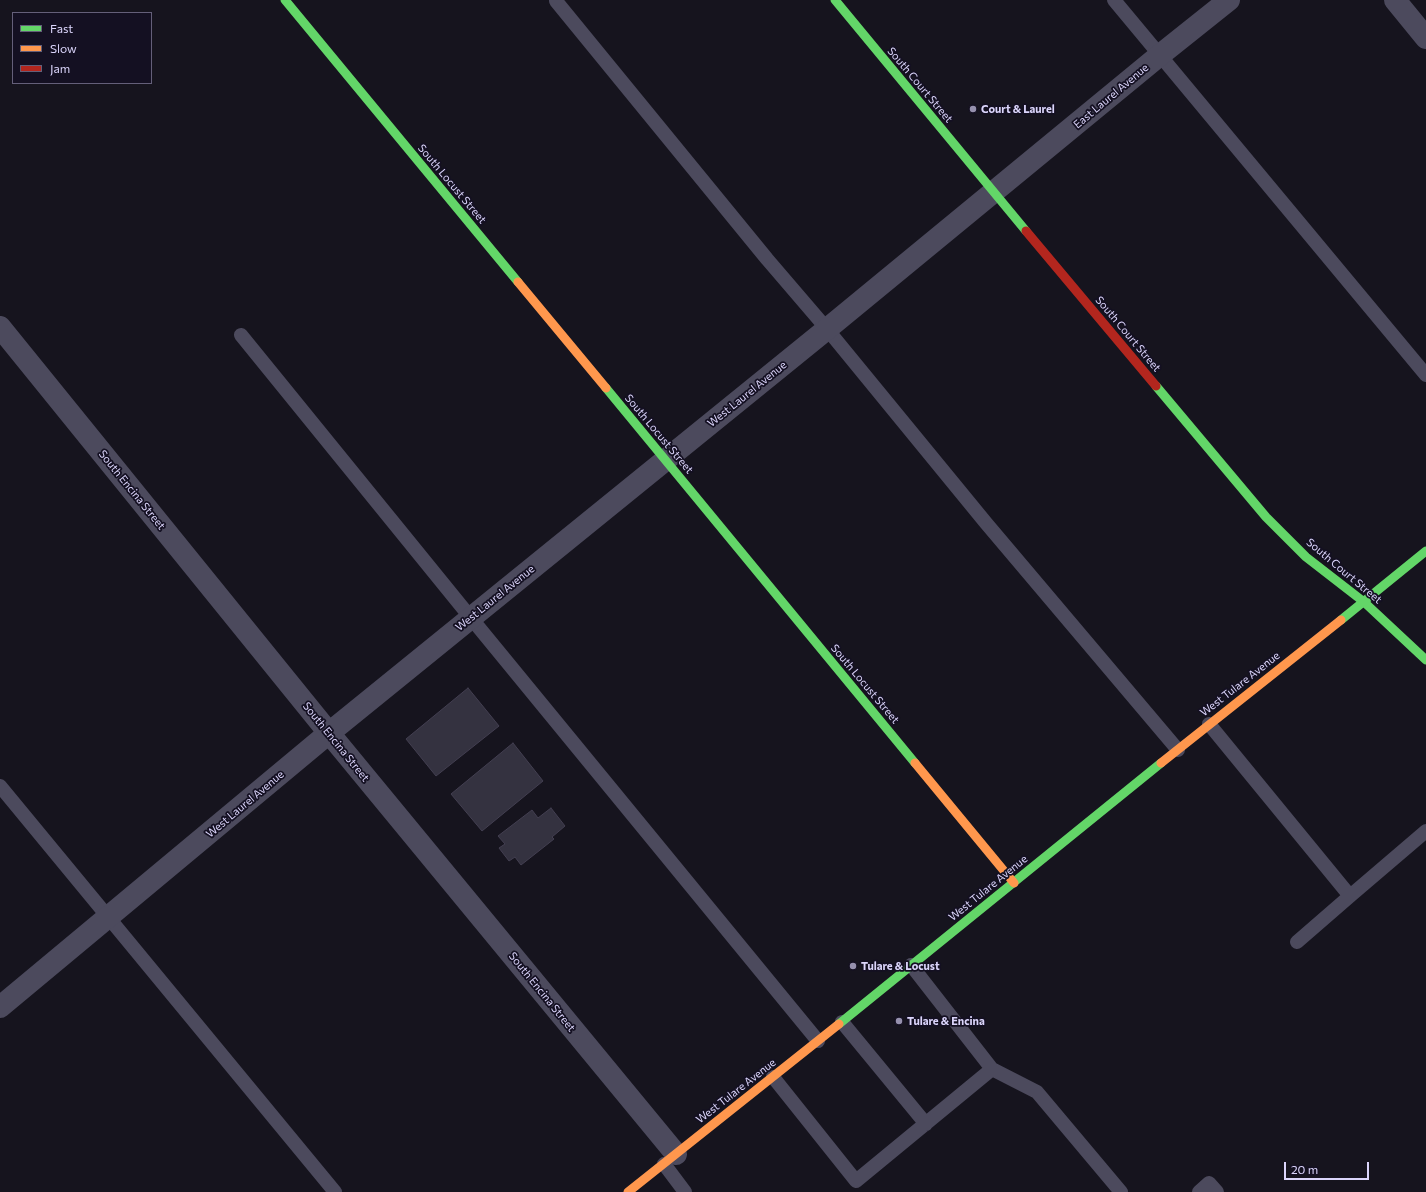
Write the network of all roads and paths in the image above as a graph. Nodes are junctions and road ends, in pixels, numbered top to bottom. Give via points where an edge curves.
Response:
1 (285, 0) edge
2 (835, 0) edge
3 (1114, 0) edge
4 (1229, 0) edge
5 (1395, 0) edge
6 (556, 1) edge
7 (1426, 38) edge
8 (1160, 55) junction
9 (994, 193) junction
10 (0, 327) edge
11 (827, 329) junction
12 (241, 335) dead end
13 (1426, 375) edge
14 (665, 461) junction
15 (1426, 551) edge
16 (1364, 602) junction
17 (471, 618) junction
18 (1426, 660) edge
19 (1209, 724) junction
20 (329, 733) junction
21 (1178, 750) junction
22 (0, 786) edge
23 (1426, 831) edge
24 (1014, 883) junction
25 (1350, 896) junction
26 (109, 917) junction
27 (1297, 942) dead end
28 (911, 965) junction
29 (0, 1007) edge
30 (842, 1022) junction
31 (818, 1041) junction
32 (992, 1069) junction
33 (773, 1077) junction
34 (926, 1124) junction
35 (670, 1159) junction
36 (335, 1192) edge
37 (628, 1192) edge
38 (686, 1192) edge
39 (1121, 1192) edge
40 (1199, 1192) edge
41 (1217, 1192) edge

1 - 14 street, South Locust Street
2 - 9 street, South Court Street
3 - 8 lane
4 - 8 street, East Laurel Avenue
5 - 7 street
6 - 11 lane
8 - 9 street, East Laurel Avenue
8 - 13 lane
9 - 11 street, West Laurel Avenue
9 - 16 street, South Court Street via 1266,517 1306,557
10 - 20 street, South Encina Street
11 - 14 street, West Laurel Avenue
11 - 21 lane via 986,523
12 - 17 lane
14 - 17 street, West Laurel Avenue
14 - 24 street, South Locust Street
15 - 16 street, West Tulare Avenue
16 - 18 street, South Court Street
16 - 19 street, West Tulare Avenue
17 - 20 street, West Laurel Avenue
17 - 31 lane
19 - 21 street, West Tulare Avenue
19 - 25 lane
20 - 26 street, West Laurel Avenue
20 - 35 street, South Encina Street
21 - 24 street, West Tulare Avenue
22 - 26 lane
23 - 25 lane
24 - 28 street, West Tulare Avenue
25 - 27 lane
26 - 29 street, West Laurel Avenue
26 - 36 lane
28 - 30 street, West Tulare Avenue
28 - 32 lane
30 - 31 street, West Tulare Avenue
30 - 34 lane
31 - 33 street, West Tulare Avenue
32 - 34 lane
32 - 39 lane via 1038,1092
33 - 34 lane via 856,1181
33 - 35 street, West Tulare Avenue
35 - 37 street, West Tulare Avenue
35 - 38 lane
40 - 41 lane via 1209,1183

